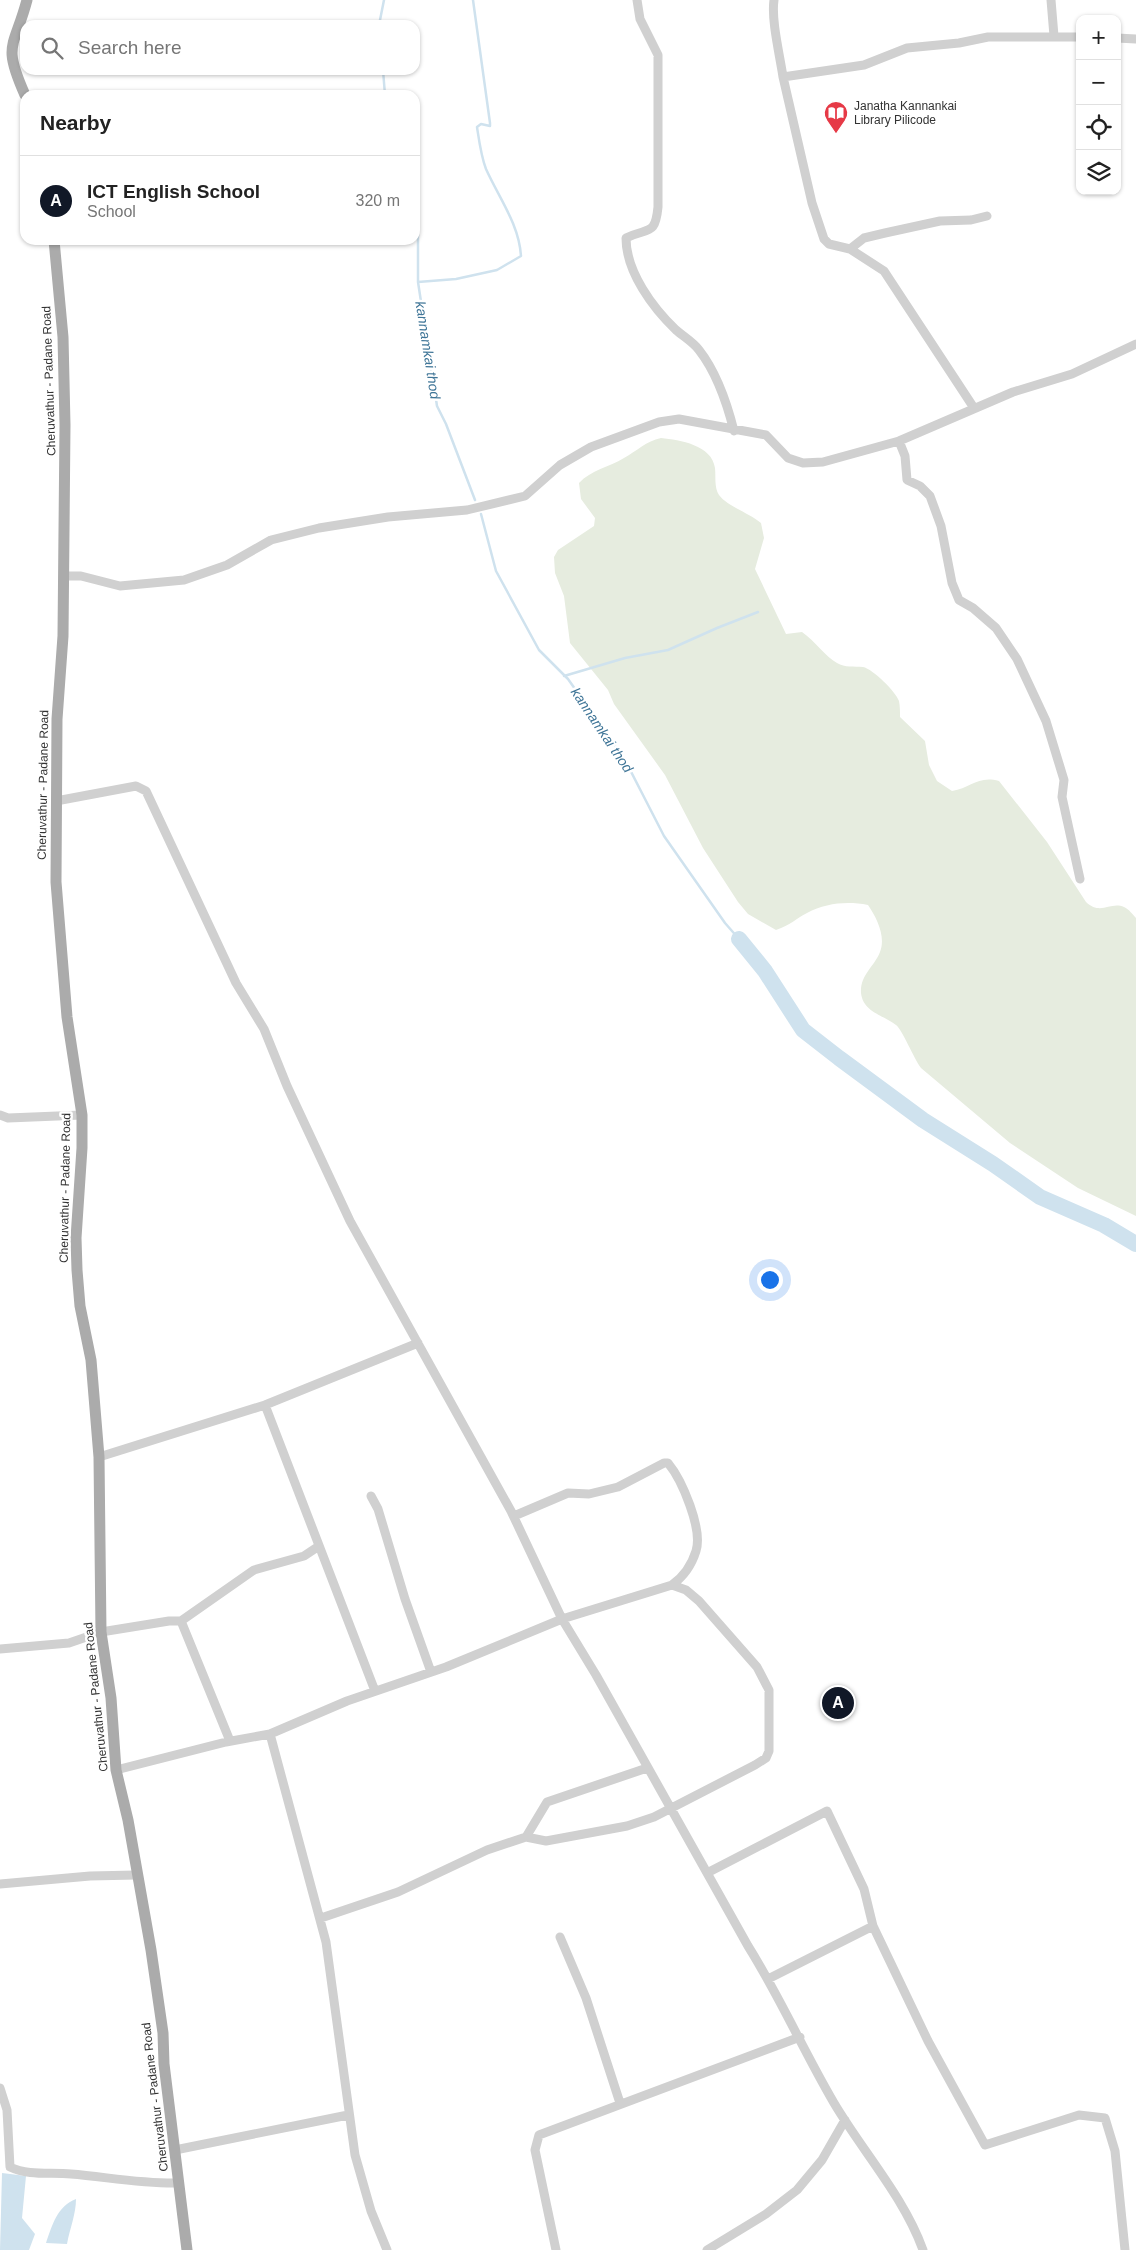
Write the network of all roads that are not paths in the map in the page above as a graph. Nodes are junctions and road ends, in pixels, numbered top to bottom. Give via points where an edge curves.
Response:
1 (26, 0) edge
2 (637, 0) edge
3 (774, 0) edge
4 (1051, 0) edge
5 (1054, 36) junction
6 (1076, 37) edge
7 (1121, 38) edge
8 (1136, 38) edge
9 (783, 77) junction
10 (23, 90) edge
11 (987, 216) dead end
12 (54, 245) edge
13 (850, 249) junction
14 (1136, 344) edge
15 (974, 408) junction
16 (734, 431) junction
17 (899, 441) junction
18 (64, 576) junction
19 (56, 801) junction
20 (1080, 879) dead end
21 (0, 1115) edge
22 (82, 1115) junction
23 (418, 1343) junction
24 (266, 1405) junction
25 (99, 1457) junction
26 (371, 1496) dead end
27 (514, 1516) junction
28 (319, 1546) junction
29 (672, 1585) junction
30 (562, 1619) junction
31 (181, 1621) junction
32 (101, 1632) junction
33 (0, 1649) edge
34 (431, 1672) junction
35 (375, 1691) junction
36 (270, 1734) junction
37 (230, 1741) junction
38 (647, 1768) junction
39 (116, 1770) junction
40 (670, 1809) junction
41 (526, 1837) junction
42 (707, 1873) junction
43 (136, 1876) junction
44 (0, 1884) edge
45 (321, 1918) junction
46 (873, 1926) junction
47 (560, 1936) dead end
48 (768, 1979) junction
49 (800, 2037) junction
50 (0, 2088) edge
51 (620, 2103) junction
52 (348, 2115) junction
53 (845, 2120) junction
54 (176, 2150) junction
55 (179, 2183) junction
56 (187, 2250) edge
57 (387, 2250) edge
58 (556, 2250) edge
59 (706, 2250) edge
60 (923, 2250) edge
61 (1125, 2250) edge

1 - 10 main road via 13,38 11,55
2 - 16 street via 640,19 658,55 658,208 653,229 626,238 626,245 641,284 658,310 699,350 714,372
3 - 9 street via 772,14
4 - 5 street
5 - 6 street
5 - 9 street via 988,37 907,48 864,65
7 - 8 street
9 - 13 street via 812,203 824,239 829,244
11 - 13 street via 885,232 864,238
12 - 18 main road, Cheruvathur - Padane Road via 64,372
13 - 15 street via 884,271
14 - 15 street via 1072,374
15 - 17 street
16 - 17 street via 766,435 788,458 803,463 823,462
16 - 18 street via 679,419 659,422 591,448 560,465 525,496 467,510 388,517 290,535 271,540 227,565 184,580 120,586 81,576
17 - 20 street via 908,480 930,496 937,513 947,566 959,600 996,628 1017,659 1046,721 1064,780 1062,797
18 - 19 main road, Cheruvathur - Padane Road
19 - 22 main road, Cheruvathur - Padane Road via 56,882 61,954
19 - 23 street via 136,786 146,791 236,983 264,1029 328,1177
21 - 22 street via 8,1118
22 - 25 main road, Cheruvathur - Padane Road via 77,1270 80,1306 91,1360
23 - 24 street
23 - 27 street
24 - 25 street
24 - 28 street
25 - 32 main road, Cheruvathur - Padane Road
26 - 34 street
27 - 29 street via 568,1493 589,1494 618,1488 668,1463 676,1472 686,1496 697,1537 697,1550 682,1578
27 - 30 street
28 - 31 street via 304,1556 254,1570
28 - 35 street
29 - 30 street
29 - 40 street via 686,1590 699,1601 757,1667 769,1690 769,1751 766,1758 755,1765
30 - 34 street
30 - 38 street
31 - 32 street
31 - 37 street
32 - 33 street via 68,1643
32 - 39 main road, Cheruvathur - Padane Road via 111,1698
34 - 35 street
35 - 36 street
36 - 37 street
36 - 45 street
37 - 39 street
38 - 40 street
38 - 41 street via 547,1802
39 - 43 main road, Cheruvathur - Padane Road via 128,1820
40 - 41 street via 611,1830 546,1841
40 - 42 street
41 - 45 street via 487,1850 398,1892
42 - 46 street via 826,1811 864,1889
42 - 48 street
43 - 44 street via 90,1876
43 - 54 main road, Cheruvathur - Padane Road via 163,2033
45 - 52 street
46 - 48 street
46 - 61 street via 928,2041 985,2145 1079,2115 1105,2118 1115,2151
47 - 51 street via 586,1998
48 - 49 street
49 - 51 street
49 - 53 street
50 - 55 street via 7,2110 10,2167 21,2172
51 - 58 street via 539,2135 535,2150
52 - 54 street
52 - 57 street via 360,2177
53 - 59 street via 822,2160 797,2190 766,2214
53 - 60 street via 898,2200
54 - 55 main road, Cheruvathur - Padane Road
55 - 56 main road, Cheruvathur - Padane Road

